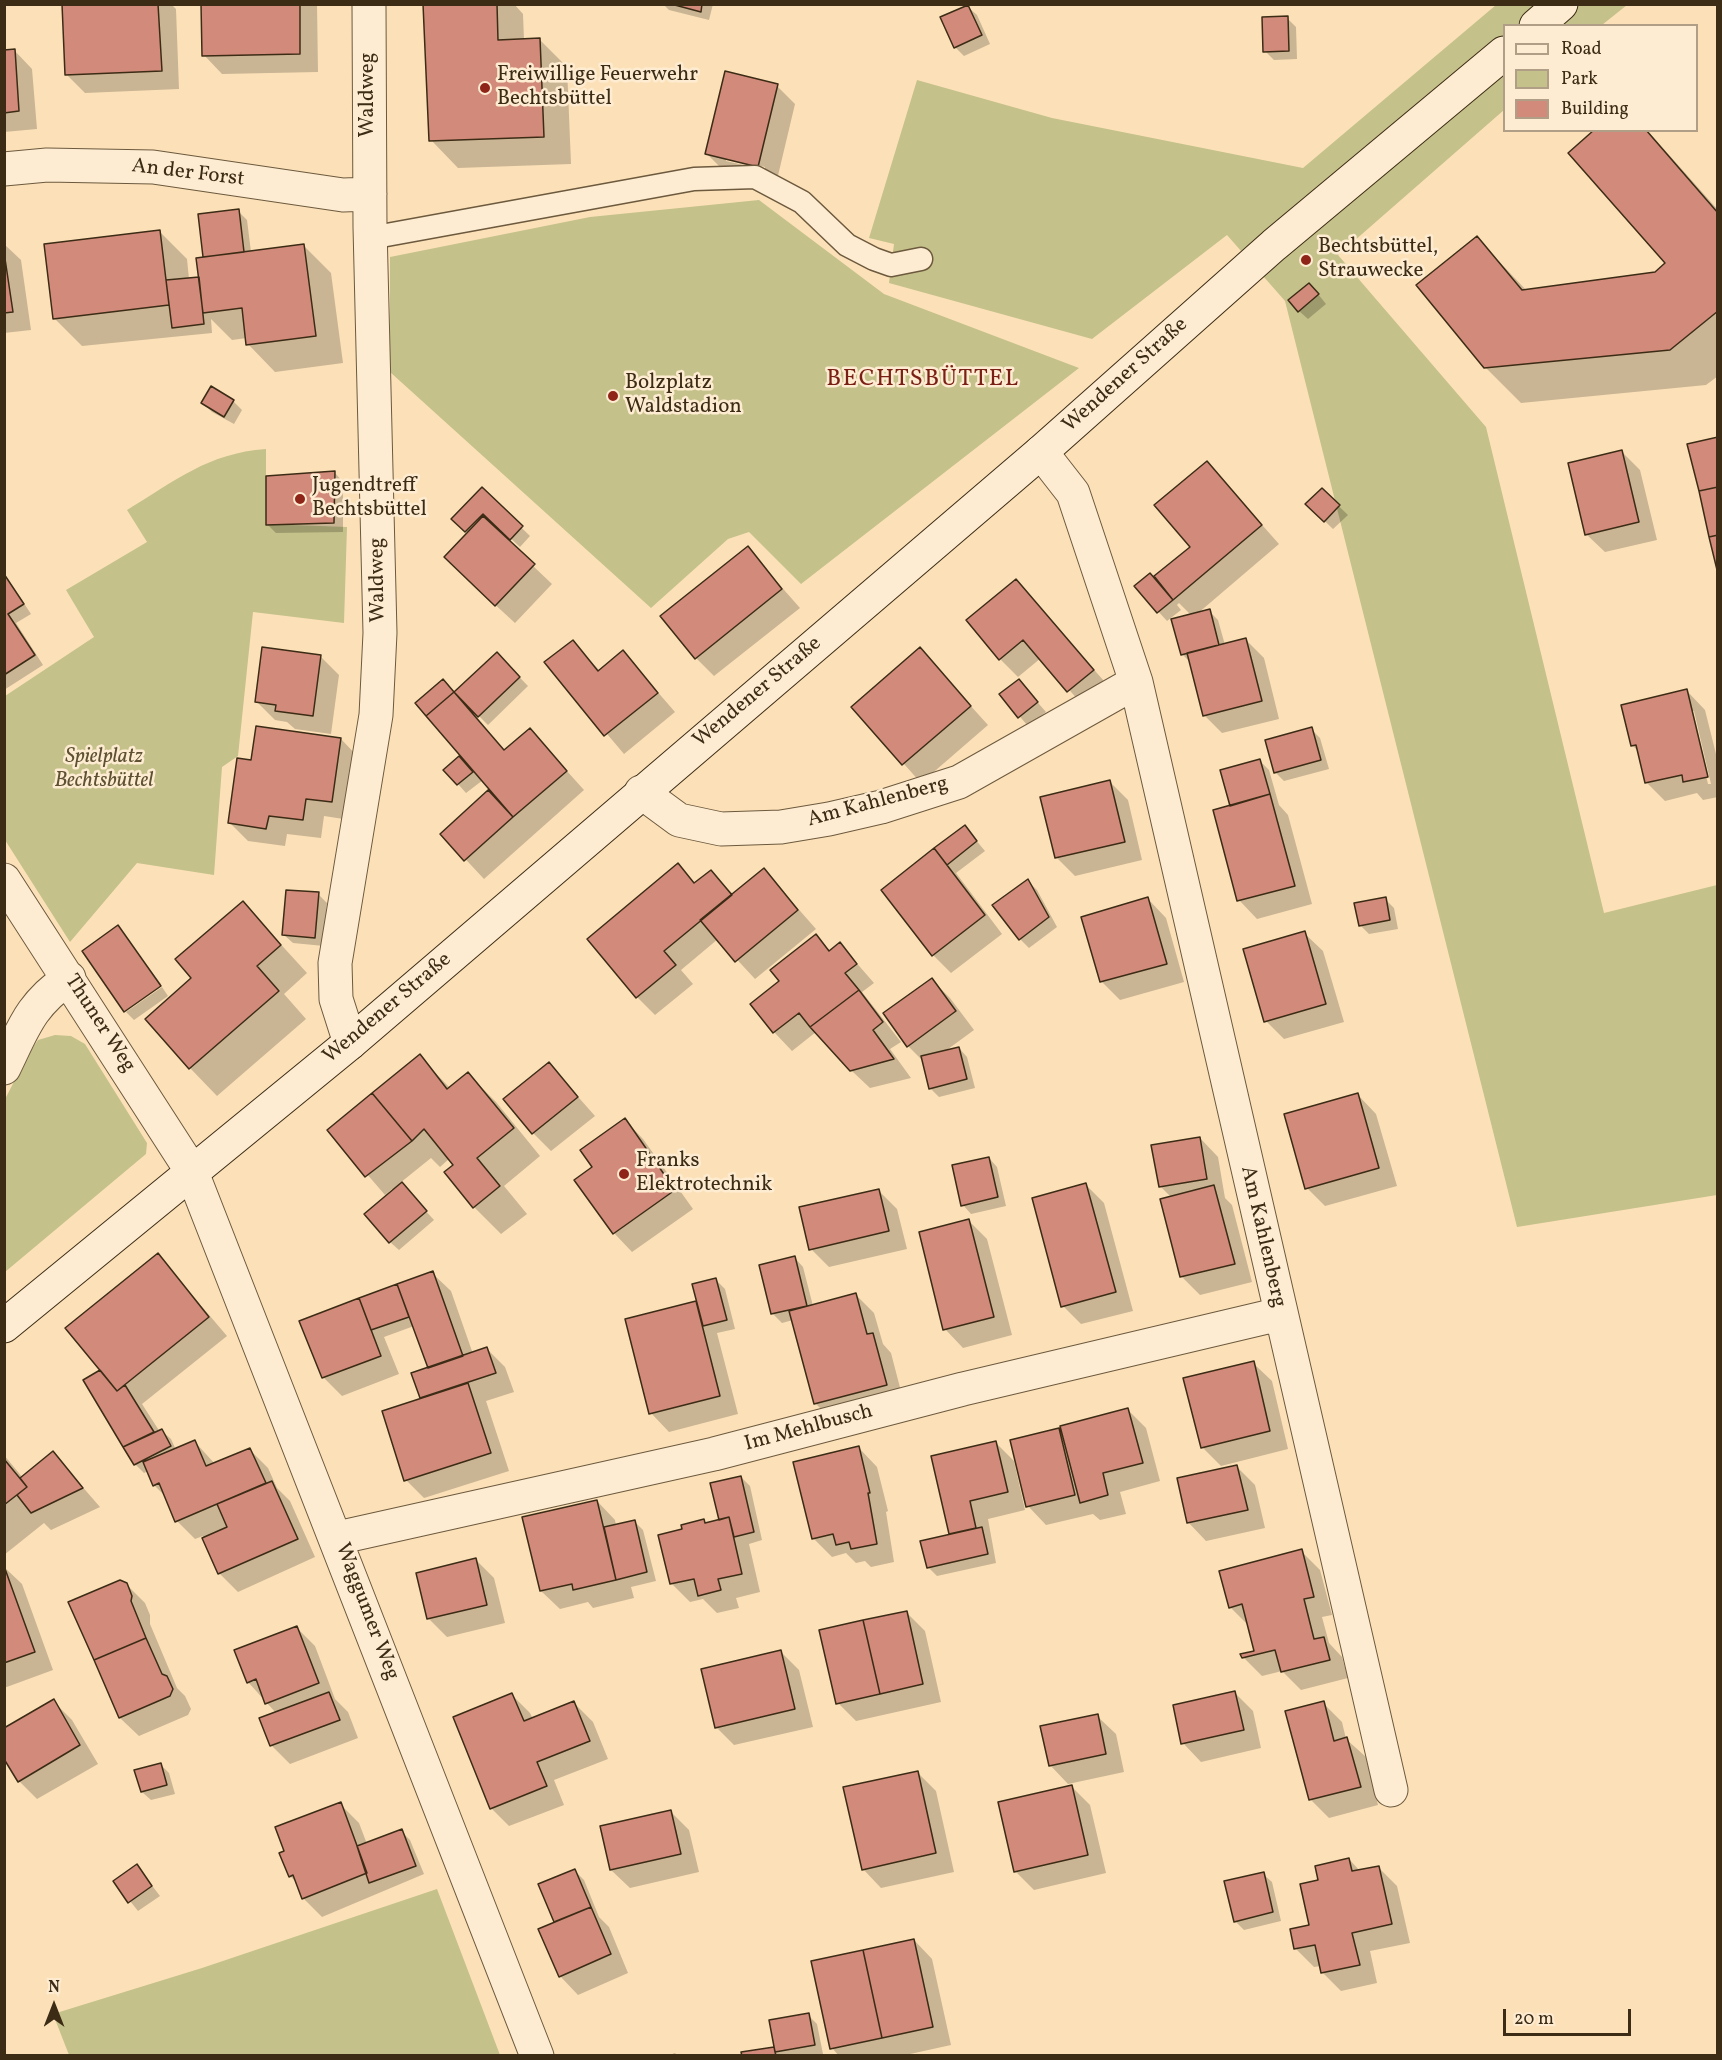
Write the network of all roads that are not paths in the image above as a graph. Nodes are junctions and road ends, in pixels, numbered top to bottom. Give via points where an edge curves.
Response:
1 (369, 4) edge
2 (1561, 4) edge
3 (1538, 24) edge
4 (1503, 53) edge
5 (4, 170) edge
6 (370, 194) junction
7 (370, 238) junction
8 (921, 259) dead end
9 (1041, 452) junction
10 (1136, 682) junction
11 (641, 792) junction
12 (4, 880) edge
13 (69, 978) junction
14 (350, 1043) junction
15 (4, 1068) edge
16 (191, 1170) junction
17 (1280, 1314) junction
18 (4, 1326) edge
19 (337, 1538) junction
20 (1391, 1790) dead end
21 (537, 2055) edge

1 - 6 street, Waldweg
2 - 3 street
4 - 9 street, Wendener Straße via 1274,246
5 - 6 street, An der Forst via 47,165 153,167 343,195
6 - 7 street, Waldweg
7 - 8 lane via 694,179 755,177 802,202 847,245 874,259 891,265
7 - 14 street, Waldweg via 380,633 376,715 335,963 336,999
9 - 10 street, Am Kahlenberg via 1073,493
9 - 11 street, Wendener Straße
10 - 11 street, Am Kahlenberg via 958,782 829,819 781,827 721,829 679,820
10 - 17 street, Am Kahlenberg
11 - 14 street, Wendener Straße
12 - 13 street, Thuner Weg
13 - 15 street via 31,1012
13 - 16 street, Thuner Weg
14 - 16 street, Wendener Straße
16 - 18 street, Wendener Straße
16 - 19 street, Waggumer Weg
17 - 19 street, Im Mehlbusch via 963,1389 714,1454
17 - 20 street, Am Kahlenberg
19 - 21 street, Waggumer Weg

